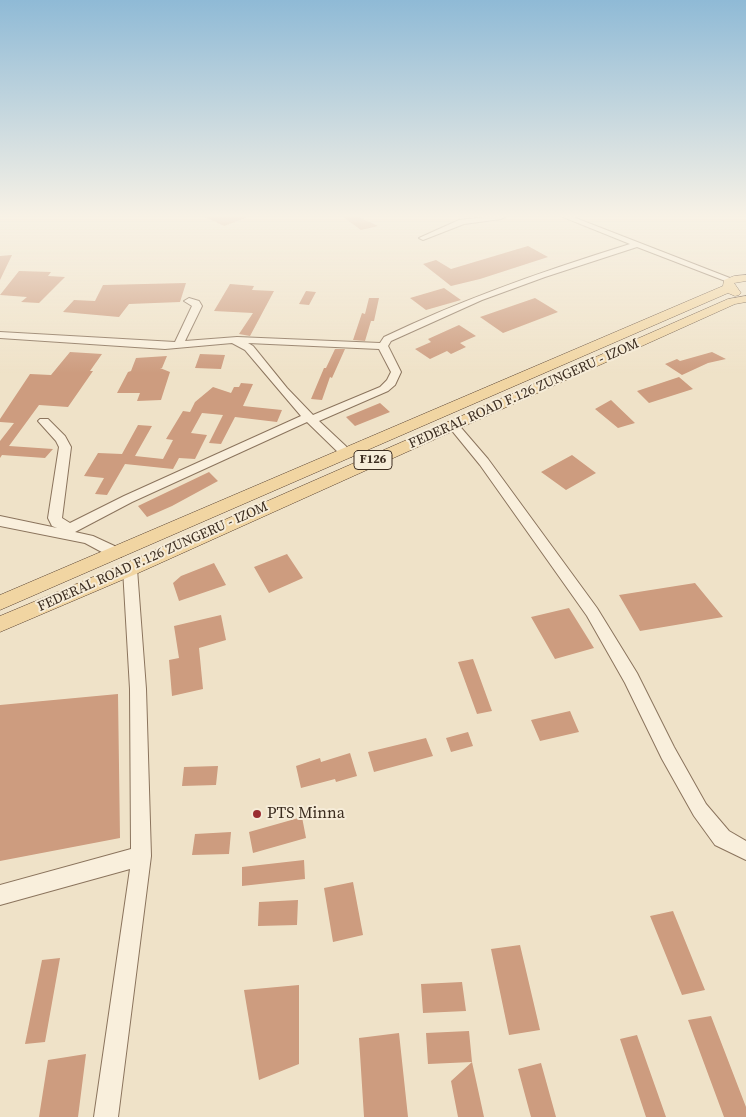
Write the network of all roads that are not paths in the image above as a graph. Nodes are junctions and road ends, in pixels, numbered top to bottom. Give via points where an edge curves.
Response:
1 (561, 269) edge
2 (696, 269) edge
3 (746, 278) edge
4 (730, 284) junction
5 (746, 298) edge
6 (189, 301) dead end
7 (0, 335) edge
8 (234, 340) junction
9 (178, 346) junction
10 (383, 346) junction
11 (555, 364) junction
12 (570, 373) junction
13 (309, 419) junction
14 (44, 421) dead end
15 (453, 425) junction
16 (347, 454) junction
17 (0, 521) edge
18 (66, 531) junction
19 (116, 553) junction
20 (130, 569) junction
21 (0, 603) edge
22 (0, 624) edge
23 (746, 851) edge
24 (141, 856) junction
25 (0, 895) edge
26 (106, 1117) edge

1 - 10 street via 462,305 387,339
2 - 4 street
3 - 4 main road, F126
4 - 5 main road, F126
4 - 11 main road, FEDERAL ROAD F.126 ZUNGERU - IZOM / F126
5 - 12 main road, FEDERAL ROAD F.126 ZUNGERU - IZOM / F126 via 732,301
6 - 9 street via 198,306
7 - 9 street
8 - 9 street
8 - 10 street
8 - 13 street via 249,348
10 - 13 street via 395,364 390,384
11 - 12 main road
11 - 16 main road, FEDERAL ROAD F.126 ZUNGERU - IZOM / F126
12 - 15 main road, FEDERAL ROAD F.126 ZUNGERU - IZOM / F126
13 - 16 street
13 - 18 street via 128,498
14 - 18 street via 65,447 55,518
15 - 20 main road, FEDERAL ROAD F.126 ZUNGERU - IZOM / F126
15 - 23 street via 484,462 592,612 631,678 700,810 722,838
16 - 19 main road, FEDERAL ROAD F.126 ZUNGERU - IZOM / F126
17 - 18 street
18 - 19 street
19 - 21 main road, FEDERAL ROAD F.126 ZUNGERU - IZOM / F126
20 - 22 main road, FEDERAL ROAD F.126 ZUNGERU - IZOM / F126
20 - 24 street via 138,688
24 - 25 street
24 - 26 street

